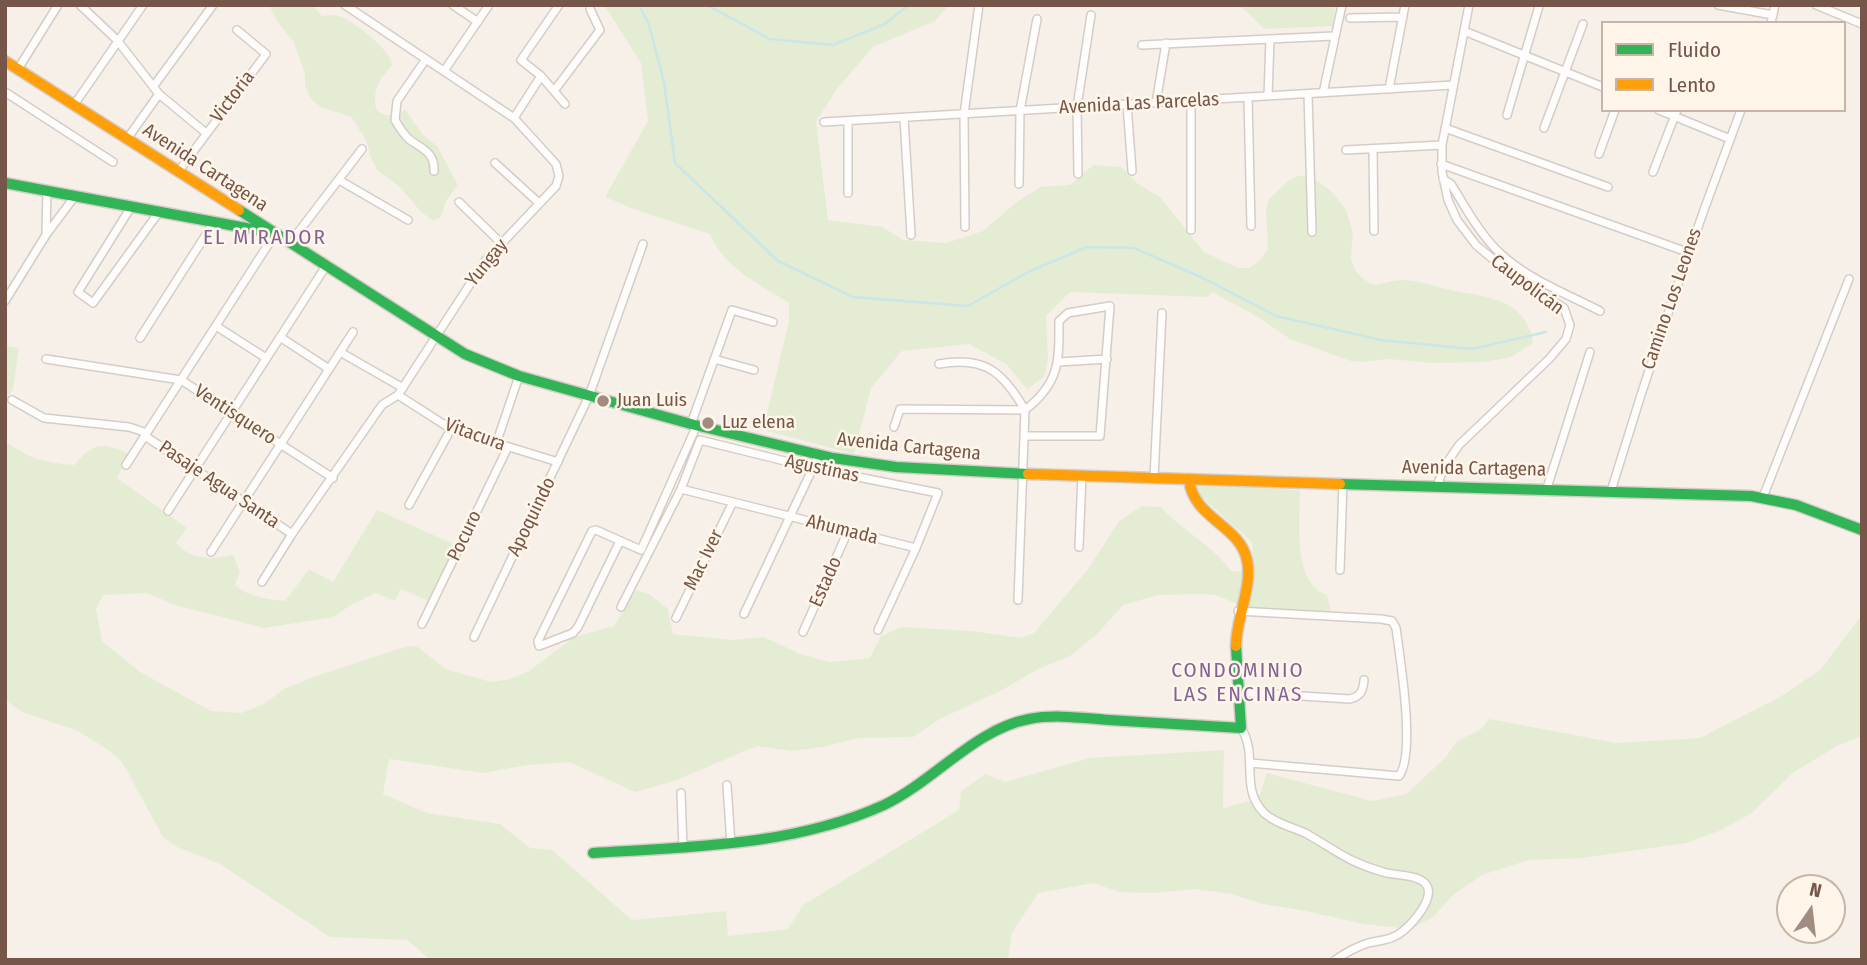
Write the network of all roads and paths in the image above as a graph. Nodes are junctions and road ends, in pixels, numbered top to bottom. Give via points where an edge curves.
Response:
1 (58, 5) edge
2 (80, 5) edge
3 (143, 5) edge
4 (213, 5) edge
5 (345, 5) edge
6 (453, 5) edge
7 (489, 5) edge
8 (559, 5) edge
9 (979, 5) edge
10 (1342, 5) edge
11 (1405, 5) edge
12 (1469, 5) edge
13 (1718, 5) edge
14 (1775, 5) edge
15 (1816, 5) edge
16 (1538, 6) edge
17 (590, 9) dead end
18 (1091, 15) dead end
19 (1403, 17) junction
20 (1350, 18) dead end
21 (1037, 19) dead end
22 (1772, 19) edge
23 (478, 22) junction
24 (1583, 24) dead end
25 (1862, 24) edge
26 (237, 30) dead end
27 (1464, 31) junction
28 (1334, 36) junction
29 (1270, 39) junction
30 (117, 40) junction
31 (1166, 43) junction
32 (1142, 45) dead end
33 (1525, 55) junction
34 (426, 59) junction
35 (5, 61) edge
36 (18, 69) junction
37 (444, 71) junction
38 (1564, 71) junction
39 (541, 76) junction
40 (1453, 85) junction
41 (1601, 86) edge
42 (153, 87) junction
43 (1389, 89) junction
44 (554, 91) junction
45 (5, 92) edge
46 (1324, 93) junction
47 (159, 94) junction
48 (1308, 94) junction
49 (1268, 96) junction
50 (1248, 97) junction
51 (1191, 101) junction
52 (1156, 103) junction
53 (565, 104) dead end
54 (1128, 104) junction
55 (74, 105) junction
56 (1077, 107) junction
57 (1020, 111) junction
58 (1614, 112) edge
59 (1740, 112) edge
60 (1675, 113) edge
61 (964, 114) junction
62 (1507, 115) dead end
63 (513, 118) junction
64 (904, 118) junction
65 (848, 121) junction
66 (824, 122) dead end
67 (1445, 128) junction
68 (1544, 128) dead end
69 (206, 133) junction
70 (127, 139) junction
71 (1730, 139) junction
72 (1442, 145) junction
73 (362, 149) dead end
74 (1373, 149) junction
75 (1346, 150) dead end
76 (1599, 154) dead end
77 (113, 162) dead end
78 (495, 163) dead end
79 (1441, 164) junction
80 (434, 171) dead end
81 (1132, 171) dead end
82 (178, 172) junction
83 (1653, 172) dead end
84 (1078, 174) dead end
85 (1443, 179) junction
86 (340, 180) junction
87 (5, 183) edge
88 (1019, 184) dead end
89 (1608, 187) dead end
90 (47, 190) junction
91 (848, 193) dead end
92 (75, 196) junction
93 (458, 202) dead end
94 (539, 203) junction
95 (131, 207) junction
96 (159, 212) junction
97 (408, 220) dead end
98 (214, 222) junction
99 (1251, 226) dead end
100 (965, 227) dead end
101 (1191, 230) dead end
102 (1374, 230) dead end
103 (1312, 232) dead end
104 (275, 234) junction
105 (46, 235) junction
106 (911, 235) dead end
107 (290, 243) junction
108 (502, 243) junction
109 (643, 244) dead end
110 (1687, 252) junction
111 (326, 266) junction
112 (1849, 279) dead end
113 (5, 302) edge
114 (1600, 311) dead end
115 (1162, 313) dead end
116 (773, 322) dead end
117 (216, 326) junction
118 (353, 332) dead end
119 (435, 336) junction
120 (280, 337) junction
121 (140, 338) dead end
122 (340, 352) junction
123 (1590, 352) dead end
124 (266, 358) junction
125 (46, 359) dead end
126 (714, 359) junction
127 (1107, 359) junction
128 (1059, 362) junction
129 (939, 364) dead end
130 (329, 369) junction
131 (754, 370) dead end
132 (519, 376) junction
133 (181, 380) junction
134 (400, 392) junction
135 (589, 396) junction
136 (12, 400) dead end
137 (1025, 410) junction
138 (231, 412) junction
139 (694, 424) junction
140 (894, 427) dead end
141 (451, 429) junction
142 (146, 434) junction
143 (1024, 436) junction
144 (280, 444) junction
145 (496, 444) junction
146 (508, 447) junction
147 (820, 454) junction
148 (558, 462) junction
149 (126, 465) dead end
150 (813, 468) junction
151 (195, 469) junction
152 (1022, 474) junction
153 (1082, 475) junction
154 (332, 478) junction
155 (1154, 478) junction
156 (1189, 479) junction
157 (1343, 483) junction
158 (1437, 486) junction
159 (1547, 488) junction
160 (681, 489) junction
161 (1611, 491) junction
162 (1763, 497) junction
163 (244, 501) junction
164 (733, 502) junction
165 (410, 505) dead end
166 (168, 510) dead end
167 (790, 517) junction
168 (1862, 530) edge
169 (848, 531) junction
170 (292, 534) junction
171 (620, 541) junction
172 (1079, 547) dead end
173 (916, 548) junction
174 (211, 552) dead end
175 (1340, 570) dead end
176 (262, 582) dead end
177 (1018, 600) dead end
178 (621, 607) dead end
179 (1238, 611) junction
180 (744, 614) dead end
181 (676, 618) dead end
182 (422, 624) dead end
183 (878, 630) dead end
184 (803, 632) dead end
185 (474, 637) dead end
186 (1363, 680) dead end
187 (1237, 692) junction
188 (1241, 728) junction
189 (1250, 763) junction
190 (727, 785) dead end
191 (681, 793) dead end
192 (732, 844) junction
193 (683, 848) junction
194 (593, 853) dead end
195 (1335, 960) edge

1 - 36 street
2 - 30 street
3 - 30 street
4 - 42 street
5 - 34 street, Yungay
6 - 23 street
7 - 23 street
8 - 39 street via 522,60
9 - 61 street
10 - 28 street
11 - 19 street
12 - 27 street, Caupolicán
13 - 22 street
14 - 22 street
15 - 25 street
16 - 33 street
17 - 44 street via 600,30
18 - 56 street
19 - 20 street
19 - 43 street
21 - 57 street
23 - 37 street
24 - 38 street
26 - 69 street, Victoria via 266,54
27 - 33 street
27 - 40 street, Caupolicán
28 - 29 street
28 - 46 street
29 - 31 street
29 - 49 street
30 - 42 street
30 - 55 street
31 - 32 street
31 - 52 street
33 - 38 street
33 - 62 street
34 - 37 street, Yungay
34 - 80 street via 397,101 395,120 431,155
35 - 36 main road, Avenida Cartagena
36 - 55 main road, Avenida Cartagena
37 - 63 street, Yungay
38 - 41 street
38 - 68 street
39 - 44 street
39 - 63 street
40 - 43 street, Avenida Las Parcelas
40 - 67 street, Caupolicán
42 - 47 street
43 - 46 street, Avenida Las Parcelas
44 - 53 street
45 - 77 street
46 - 48 street, Avenida Las Parcelas
47 - 69 street
47 - 70 street
48 - 49 street, Avenida Las Parcelas
48 - 103 street
49 - 50 street, Avenida Las Parcelas
50 - 51 street, Avenida Las Parcelas
50 - 99 street
51 - 52 street, Avenida Las Parcelas
51 - 101 street
52 - 54 street, Avenida Las Parcelas
54 - 56 street, Avenida Las Parcelas
54 - 81 street
55 - 70 main road, Avenida Cartagena
56 - 57 street, Avenida Las Parcelas
56 - 84 street
57 - 61 street, Avenida Las Parcelas
57 - 88 street
58 - 76 street
59 - 71 street, Camino Los Leones
60 - 71 street
60 - 83 street
61 - 64 street, Avenida Las Parcelas
61 - 100 street
63 - 94 street, Yungay via 558,168 556,186
64 - 65 street, Avenida Las Parcelas
64 - 106 street
65 - 66 street, Avenida Las Parcelas
65 - 91 street
67 - 72 street, Caupolicán
67 - 89 street
69 - 82 street, Victoria
70 - 82 main road, Avenida Cartagena
71 - 110 street, Camino Los Leones
72 - 74 street
72 - 79 street, Caupolicán
73 - 86 street
74 - 75 street
74 - 102 street
78 - 94 street
79 - 85 street, Caupolicán
79 - 110 street
82 - 104 main road, Avenida Cartagena
85 - 114 street via 1502,255
85 - 158 street, Caupolicán via 1452,210 1469,238 1513,276 1564,308 1570,325 1566,339 1549,359 1459,445
86 - 97 street
86 - 107 street
87 - 90 main road
90 - 92 main road
90 - 105 street
92 - 95 main road
92 - 105 street
93 - 108 street
94 - 108 street, Yungay
95 - 96 main road
95 - 96 street via 78,292 93,303
96 - 98 main road
98 - 104 main road
98 - 121 street
104 - 107 main road, Avenida Cartagena
104 - 117 street
105 - 113 street
107 - 111 main road, Avenida Cartagena
108 - 119 street, Yungay
109 - 135 street, Apoquindo
110 - 161 street, Camino Los Leones
111 - 119 main road, Avenida Cartagena
111 - 120 street
112 - 162 street
115 - 155 street
116 - 126 street via 732,310
117 - 124 street
117 - 133 street
118 - 122 street
119 - 132 main road, Avenida Cartagena via 476,360
119 - 134 street, Yungay
120 - 124 street
120 - 130 street
122 - 130 street
122 - 134 street, Vitacura
123 - 159 street
124 - 138 street
125 - 133 street, Ventisquero
126 - 131 street
126 - 139 street
127 - 128 street
127 - 128 street via 1110,306 1068,313 1059,321
127 - 143 street via 1100,436
128 - 137 street via 1047,387
129 - 137 street via 966,362 989,369 1010,384
130 - 144 street
132 - 135 main road, Avenida Cartagena
132 - 145 street
133 - 138 street, Ventisquero
133 - 142 street
134 - 141 street, Vitacura
134 - 154 street, Yungay via 382,405
135 - 139 main road, Avenida Cartagena
135 - 148 street, Apoquindo
136 - 142 street, Pasaje Agua Santa via 44,418 129,427
137 - 140 street via 900,409
137 - 143 street
138 - 144 street, Ventisquero
138 - 151 street
139 - 147 main road, Avenida Cartagena
139 - 171 street via 640,550
141 - 145 street, Vitacura
141 - 165 street
142 - 149 street
142 - 151 street, Pasaje Agua Santa
143 - 152 street
144 - 154 street, Ventisquero
144 - 163 street
145 - 146 street, Vitacura
146 - 148 street, Vitacura
146 - 182 street, Pocuro
147 - 150 street
147 - 152 main road, Avenida Cartagena via 896,467
148 - 185 street, Apoquindo
150 - 160 street, Agustinas via 700,440
150 - 167 street
150 - 173 street, Agustinas via 938,493
151 - 163 street, Pasaje Agua Santa
151 - 166 street
152 - 153 main road, Avenida Cartagena
152 - 177 street
153 - 155 main road, Avenida Cartagena
153 - 172 street
154 - 170 street, Yungay
155 - 156 main road, Avenida Cartagena
156 - 157 main road, Avenida Cartagena
156 - 179 main road via 1196,502 1235,536 1246,555 1248,578
157 - 158 main road, Avenida Cartagena
157 - 175 street
158 - 159 main road, Avenida Cartagena
159 - 161 main road, Avenida Cartagena
160 - 164 street, Ahumada
160 - 178 street
161 - 162 main road, Avenida Cartagena
162 - 168 main road, Avenida Cartagena
163 - 170 street, Pasaje Agua Santa
163 - 174 street
164 - 167 street, Ahumada
164 - 181 street, Mac Iver
167 - 169 street, Ahumada
167 - 180 street
169 - 173 street, Ahumada
169 - 184 street, Estado
170 - 176 street, Yungay
171 - 171 street via 596,530 589,533 539,646 578,627
173 - 183 street
179 - 187 main road
179 - 189 street via 1392,621 1405,713 1405,762 1399,776
186 - 187 street via 1363,691 1350,699
187 - 188 main road
188 - 189 street via 1249,744
188 - 192 main road via 1028,719 992,733 872,811
189 - 195 street via 1254,798 1273,819 1351,861 1418,879 1429,889 1427,900 1400,933
190 - 192 street
191 - 193 street
192 - 193 main road
193 - 194 main road

